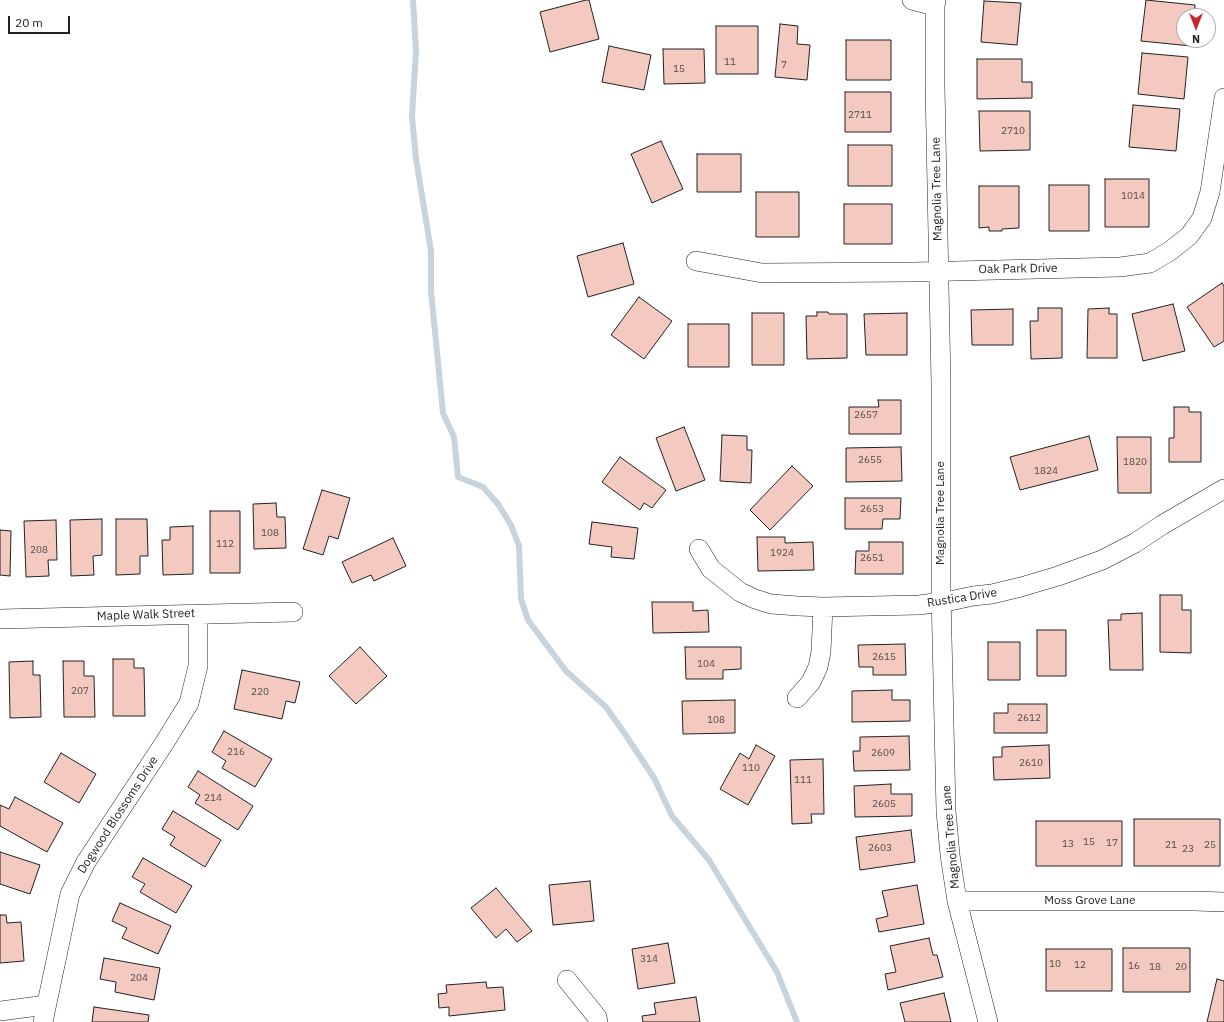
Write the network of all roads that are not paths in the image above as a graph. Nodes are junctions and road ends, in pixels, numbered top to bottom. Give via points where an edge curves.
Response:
1 (912, 0) edge
2 (936, 3) edge
3 (1224, 98) edge
4 (696, 261) dead end
5 (938, 270) junction
6 (1224, 489) edge
7 (699, 549) dead end
8 (942, 602) junction
9 (822, 607) junction
10 (293, 612) dead end
11 (198, 614) junction
12 (0, 619) edge
13 (797, 698) dead end
14 (957, 900) junction
15 (1224, 902) edge
16 (567, 980) dead end
17 (0, 1011) edge
18 (44, 1014) edge
19 (598, 1022) edge
20 (988, 1022) edge

1 - 2 street
2 - 5 street, Magnolia Tree Lane
3 - 5 street, Oak Park Drive via 1210,192 1202,218 1189,236 1170,252 1150,263 1120,267
4 - 5 street, Oak Park Drive via 762,273
5 - 8 street, Magnolia Tree Lane
6 - 8 street, Rustica Drive via 1102,560 1021,587
7 - 9 street, Rustica Drive via 711,569 740,592 771,604
8 - 9 street, Rustica Drive via 903,606
8 - 14 street, Magnolia Tree Lane via 946,811
9 - 13 street via 818,667 811,682
10 - 11 street, Maple Walk Street
11 - 12 street, Maple Walk Street
11 - 18 street, Dogwood Blossoms Drive via 198,666 189,703 86,862 70,894
14 - 15 street, Moss Grove Lane
14 - 20 street, Magnolia Tree Lane
16 - 19 street via 597,1016
17 - 18 street

